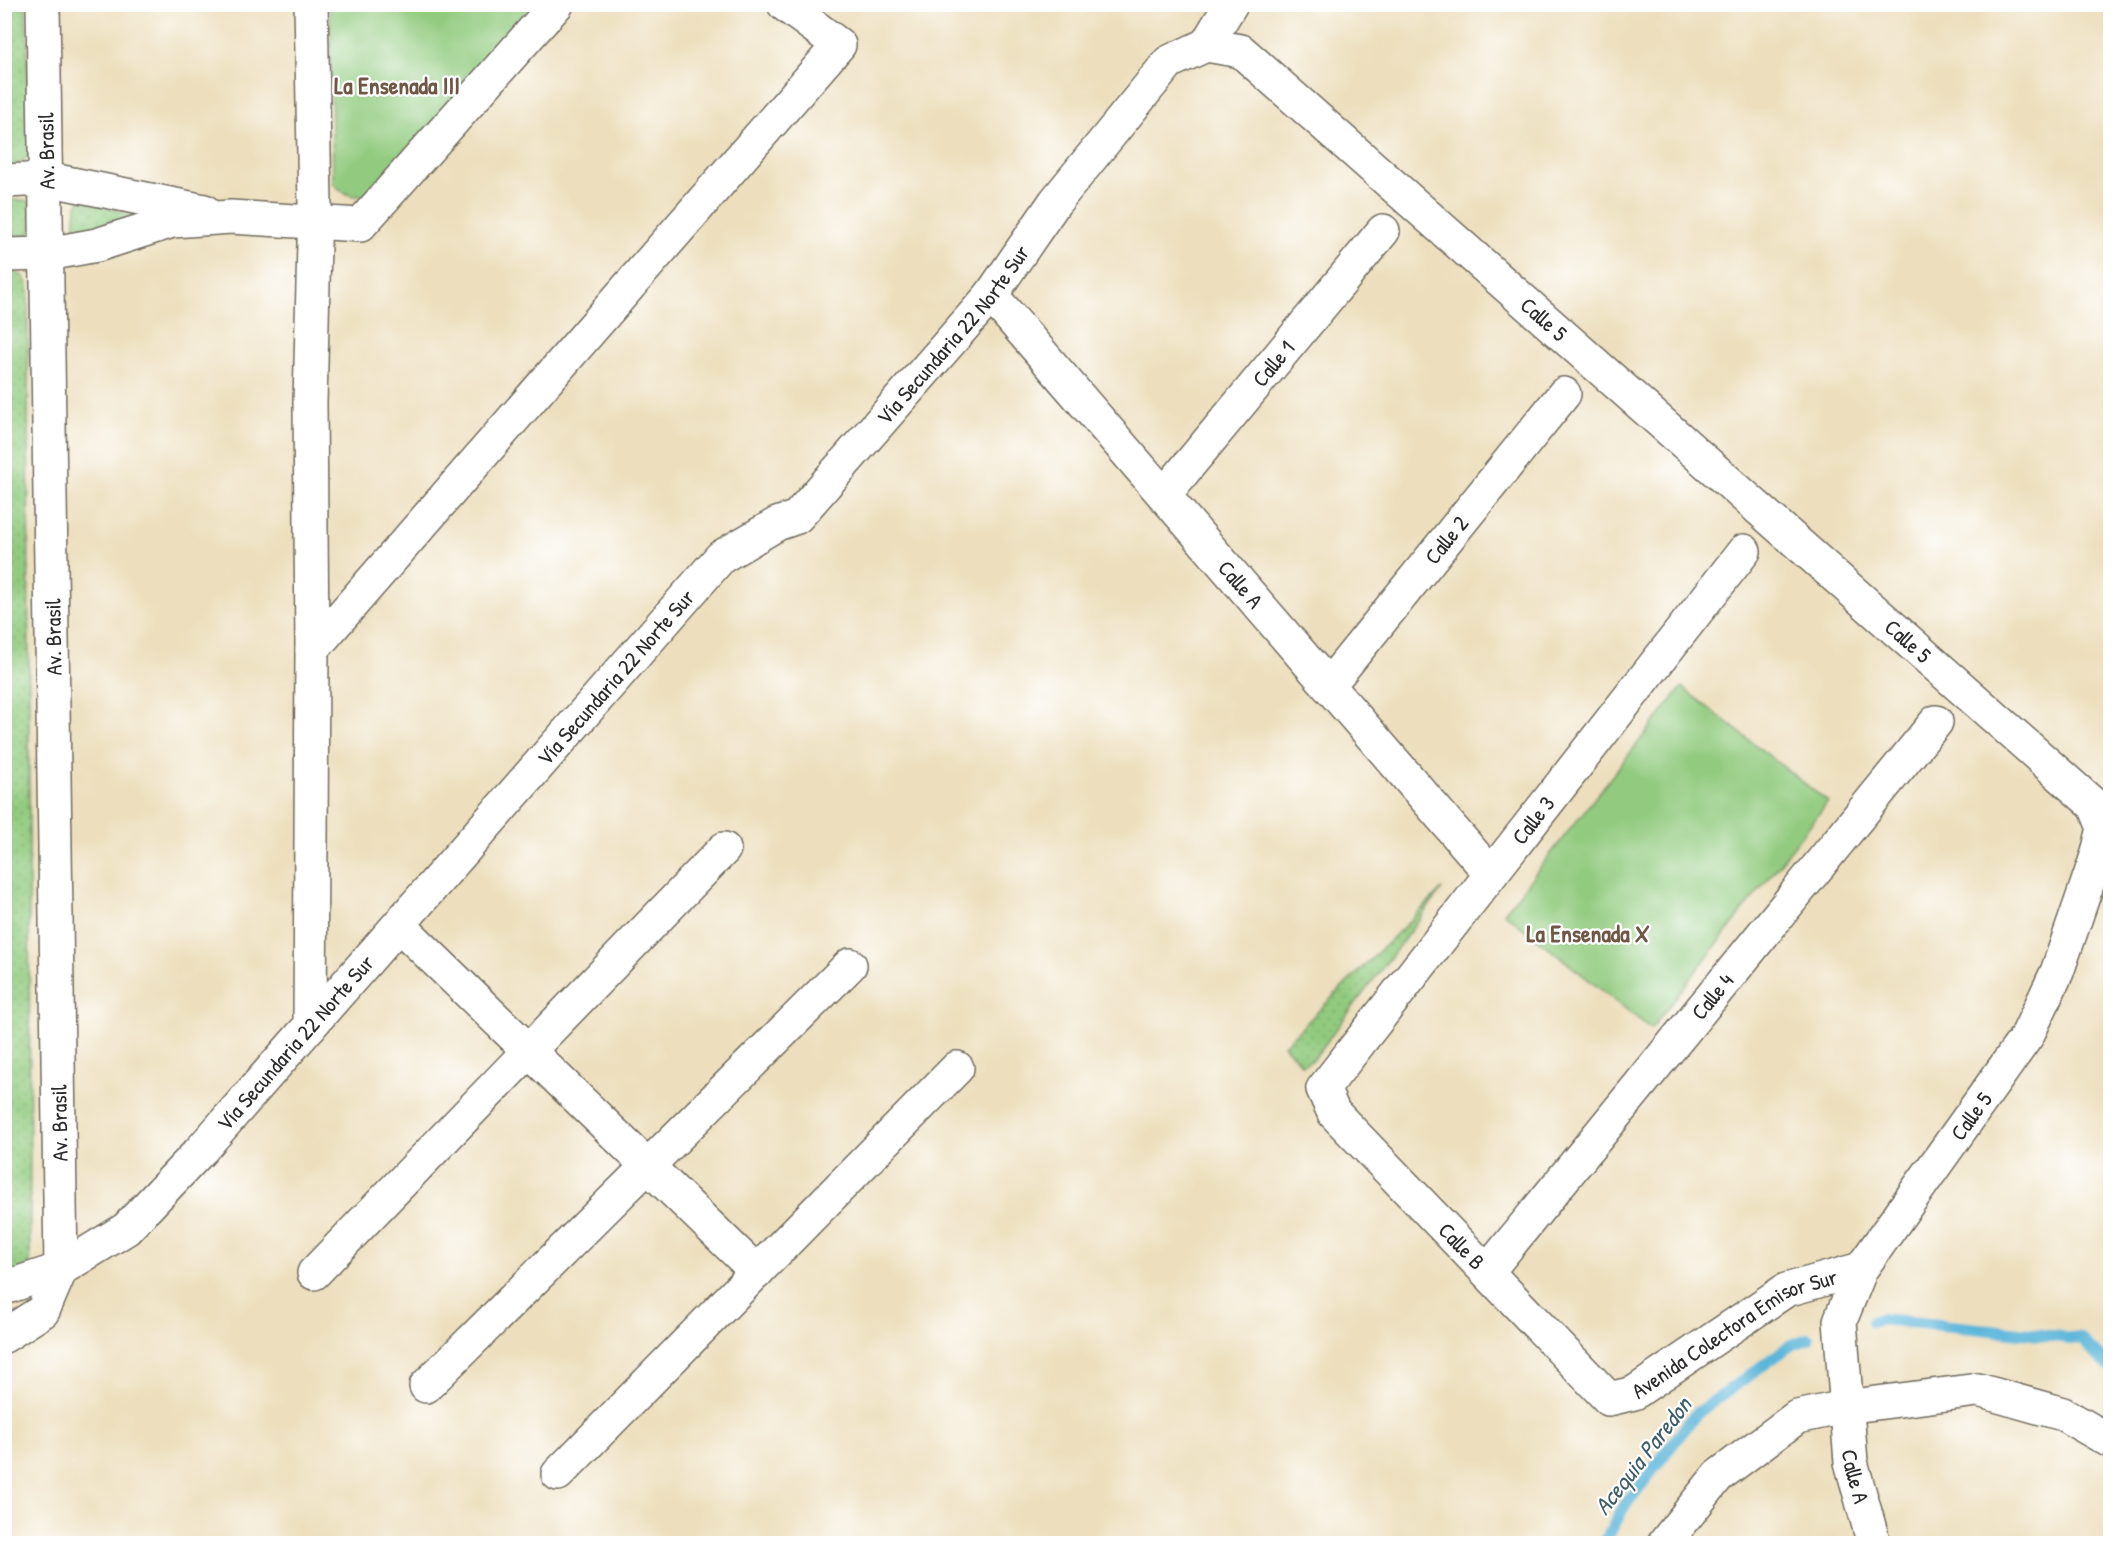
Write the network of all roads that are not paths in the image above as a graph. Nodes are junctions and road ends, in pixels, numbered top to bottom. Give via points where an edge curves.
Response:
1 (43, 4) edge
2 (311, 4) edge
3 (556, 4) edge
4 (784, 4) edge
5 (1231, 4) edge
6 (1206, 45) junction
7 (47, 179) junction
8 (4, 181) edge
9 (231, 217) junction
10 (315, 221) junction
11 (1383, 231) dead end
12 (48, 254) junction
13 (4, 255) edge
14 (991, 295) junction
15 (1564, 394) dead end
16 (1164, 495) junction
17 (1744, 550) dead end
18 (312, 650) junction
19 (1329, 686) junction
20 (1936, 722) dead end
21 (724, 849) dead end
22 (1491, 874) junction
23 (399, 925) junction
24 (850, 965) dead end
25 (310, 1026) junction
26 (528, 1051) junction
27 (957, 1068) dead end
28 (1323, 1089) joint
29 (647, 1166) junction
30 (61, 1269) junction
31 (1861, 1269) junction
32 (757, 1272) junction
33 (1487, 1272) junction
34 (315, 1273) dead end
35 (4, 1288) edge
36 (4, 1336) edge
37 (426, 1386) dead end
38 (1609, 1399) joint
39 (1845, 1407) junction
40 (2110, 1441) edge
41 (558, 1474) dead end
42 (1664, 1544) edge
43 (1874, 1544) edge

1 - 7 street, Av. Brasil
2 - 10 street
3 - 10 street via 360,225
4 - 18 street via 839,45
5 - 6 street
6 - 14 street, Vía Secundaria 22 Norte Sur via 1169,62 1055,202
6 - 31 street, Calle 5 via 1241,51 2095,806 2103,828 2098,853 2057,972 2027,1036
7 - 8 street
7 - 9 street
7 - 12 street, Av. Brasil
9 - 10 street
9 - 12 street via 172,221 97,245
10 - 18 street via 310,403
11 - 16 street, Calle 1
12 - 13 street
12 - 30 street, Av. Brasil
14 - 16 street, Calle A
14 - 23 street, Vía Secundaria 22 Norte Sur via 797,517 777,524 722,557
15 - 19 street, Calle 2
16 - 19 street, Calle A
17 - 22 street, Calle 3
18 - 25 street
19 - 22 street, Calle A
20 - 33 street, Calle 4
21 - 26 street
22 - 28 street, Calle 3
23 - 25 street, Vía Secundaria 22 Norte Sur
23 - 26 street
24 - 29 street
25 - 30 street, Vía Secundaria 22 Norte Sur via 126,1229
26 - 29 street
26 - 34 street
27 - 32 street
28 - 33 street, Calle B via 1334,1113
29 - 32 street
29 - 37 street
30 - 35 street, Vía Secundaria 22 Norte Sur
30 - 36 street via 43,1311
31 - 38 street, Avenida Colectora Emisor Sur via 1786,1290 1634,1393
31 - 39 street, Calle 5 via 1840,1322
32 - 41 street
33 - 38 street, Calle B
39 - 40 street via 1978,1390 2063,1414
39 - 42 street via 1797,1417 1749,1452 1718,1476
39 - 43 street, Calle A via 1851,1462

